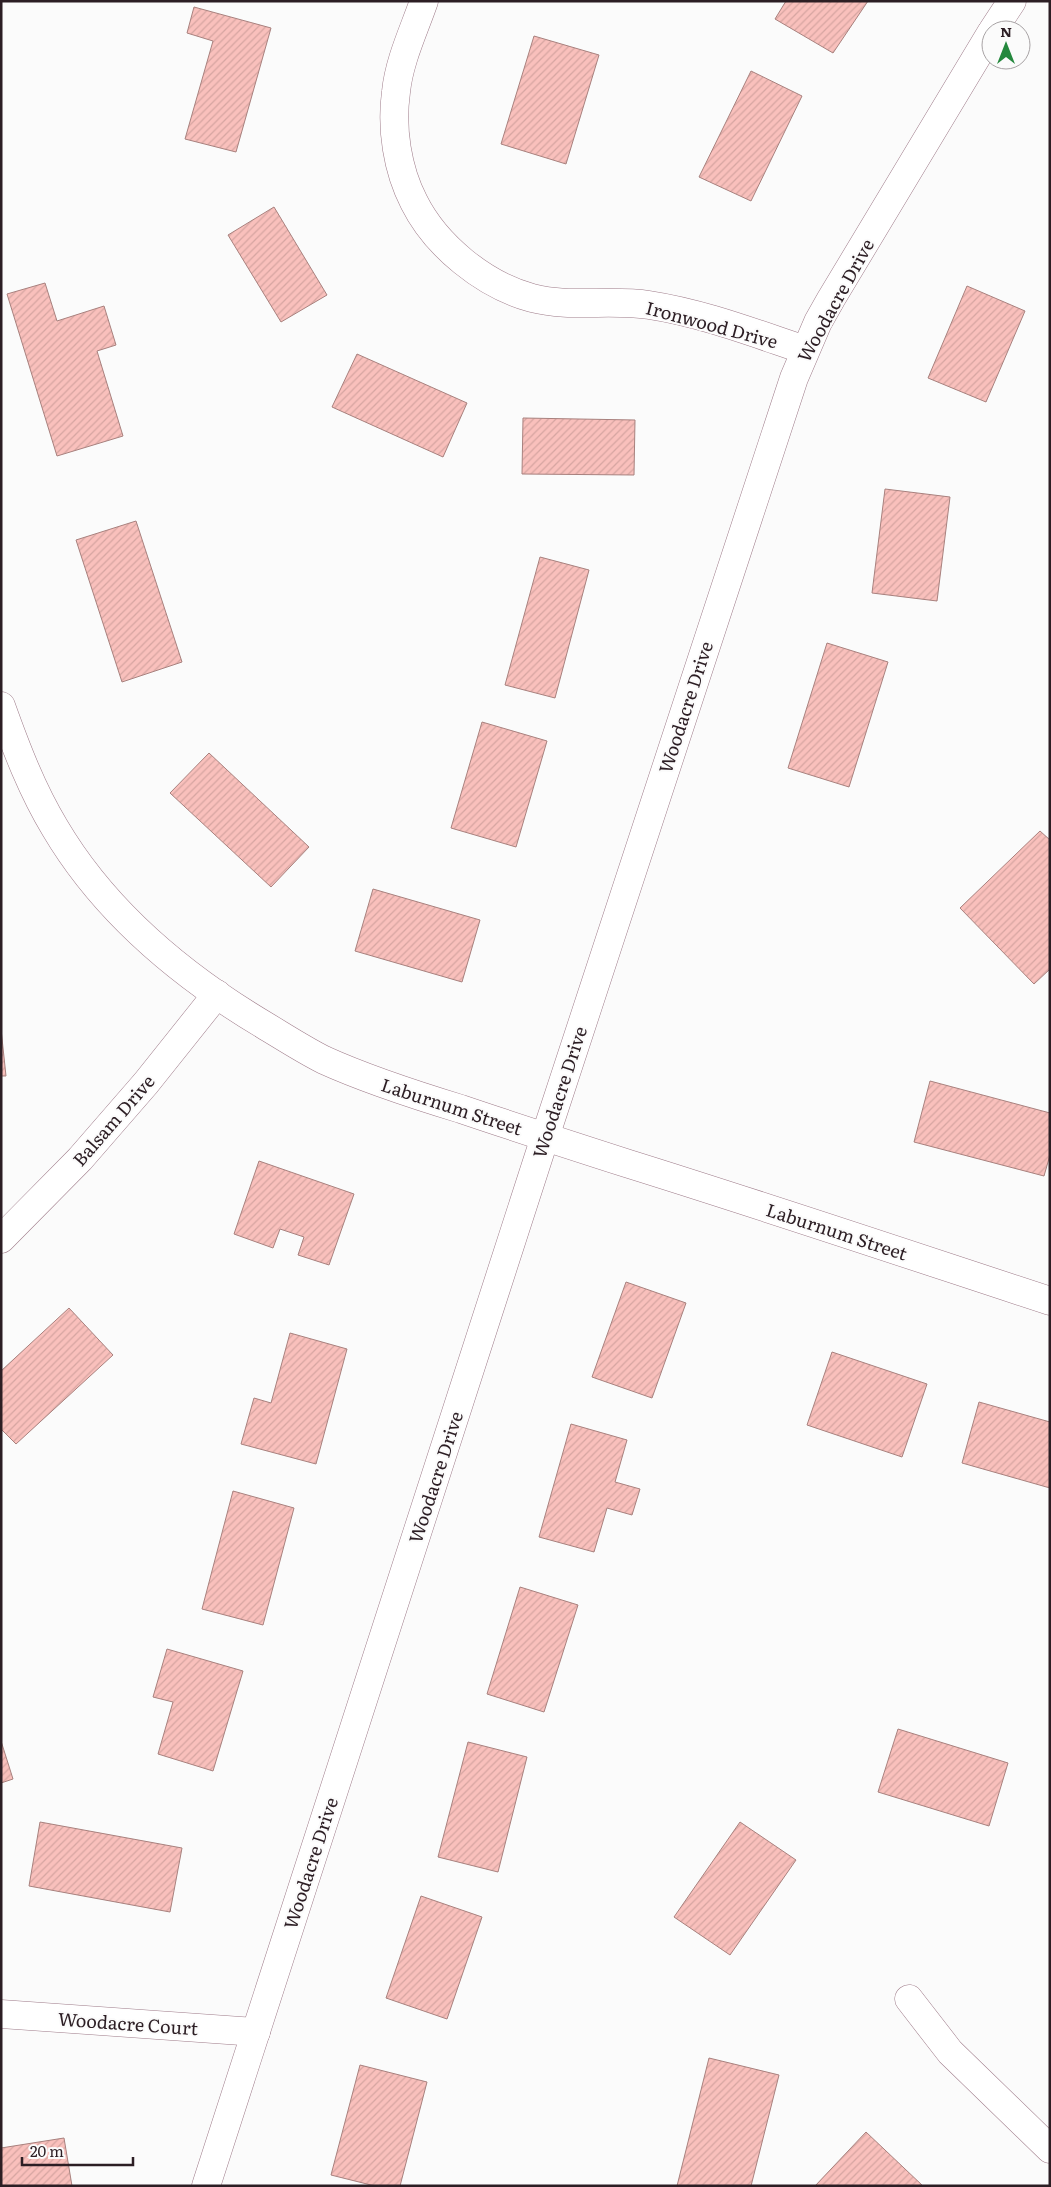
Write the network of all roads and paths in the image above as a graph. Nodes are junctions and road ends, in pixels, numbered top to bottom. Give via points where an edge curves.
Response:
1 (424, 1) edge
2 (1012, 1) edge
3 (1000, 20) edge
4 (981, 50) edge
5 (805, 350) junction
6 (1, 706) edge
7 (217, 994) junction
8 (545, 1137) junction
9 (1, 1239) edge
10 (1050, 1301) edge
11 (910, 1999) dead end
12 (1, 2014) edge
13 (256, 2032) junction
14 (1050, 2149) edge
15 (206, 2186) edge

1 - 5 street, Ironwood Drive via 396,89 395,136 414,202 428,224 461,259 483,276 531,298 648,305 716,321
2 - 3 street
4 - 5 street, Woodacre Drive via 831,299
5 - 8 street, Woodacre Drive via 780,415
6 - 7 street, Laburnum Street via 16,747 54,828 80,866 142,935
7 - 8 street, Laburnum Street via 322,1059 407,1092
7 - 9 street, Balsam Drive via 86,1152
8 - 10 street, Laburnum Street
8 - 13 street, Woodacre Drive
11 - 14 street via 950,2052
12 - 13 street, Woodacre Court
13 - 15 street, Woodacre Drive

